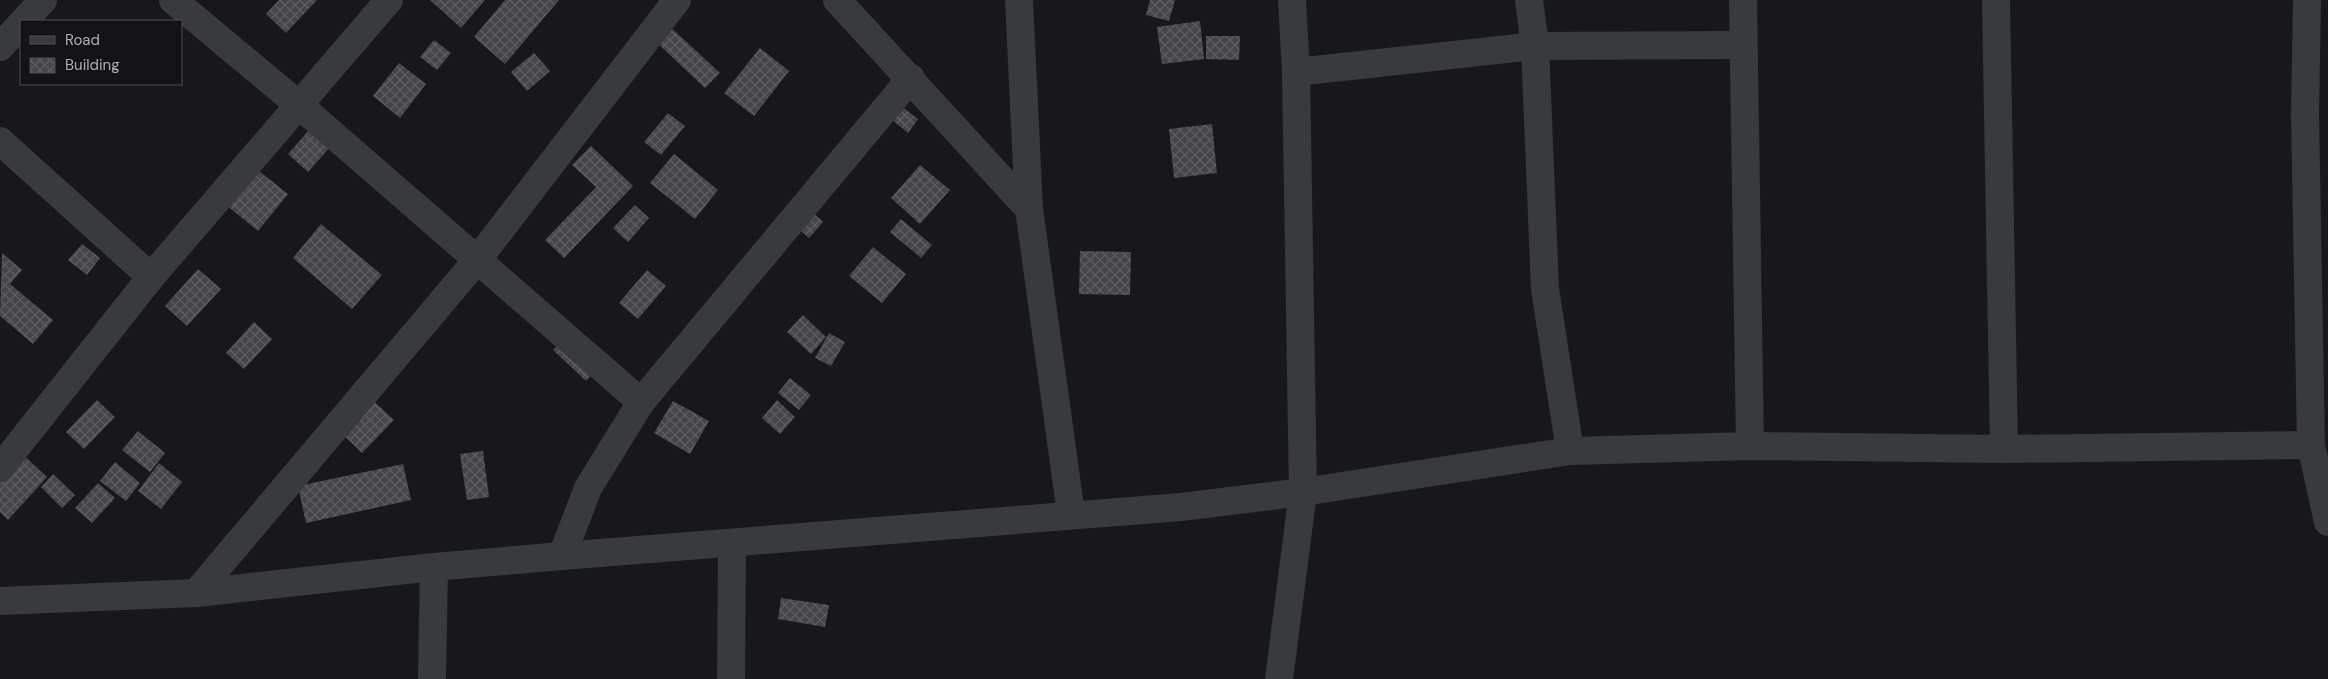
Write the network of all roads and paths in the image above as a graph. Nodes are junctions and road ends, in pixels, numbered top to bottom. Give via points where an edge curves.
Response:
1 (43, 0) edge
2 (173, 0) edge
3 (389, 0) edge
4 (677, 0) edge
5 (837, 0) edge
6 (1019, 0) edge
7 (1292, 0) edge
8 (1529, 0) edge
9 (1743, 0) edge
10 (1996, 0) edge
11 (2307, 0) edge
12 (25, 20) edge
13 (20, 25) edge
14 (1742, 45) junction
15 (1535, 46) junction
16 (0, 47) edge
17 (1296, 72) junction
18 (911, 78) junction
19 (299, 105) junction
20 (2317, 114) edge
21 (0, 140) edge
22 (1029, 209) junction
23 (478, 259) junction
24 (151, 277) junction
25 (641, 402) junction
26 (2311, 444) junction
27 (1750, 446) junction
28 (2004, 449) junction
29 (1570, 451) junction
30 (0, 468) edge
31 (1303, 492) junction
32 (1071, 514) junction
33 (2328, 522) edge
34 (732, 543) junction
35 (562, 556) junction
36 (434, 567) junction
37 (196, 593) junction
38 (0, 601) edge
39 (432, 679) edge
40 (731, 679) edge
41 (1279, 679) edge

1 - 12 street
2 - 19 street
3 - 19 street
4 - 23 street
5 - 18 street
6 - 22 street
7 - 17 street
8 - 15 street
9 - 14 street
10 - 28 street
11 - 20 street
13 - 16 street
14 - 15 street
14 - 27 street
15 - 17 street
15 - 29 street via 1545,289
17 - 31 street
18 - 22 street
18 - 25 street
19 - 23 street
19 - 24 street
20 - 26 street
21 - 24 street
22 - 32 street
23 - 25 street
23 - 37 street
24 - 30 street
25 - 35 street via 588,488
26 - 28 street
26 - 33 street
27 - 28 street
27 - 29 street
29 - 31 street
31 - 32 street via 1181,507
31 - 41 street
32 - 34 street
34 - 35 street
34 - 40 street
35 - 36 street
36 - 37 street
36 - 39 street
37 - 38 street

